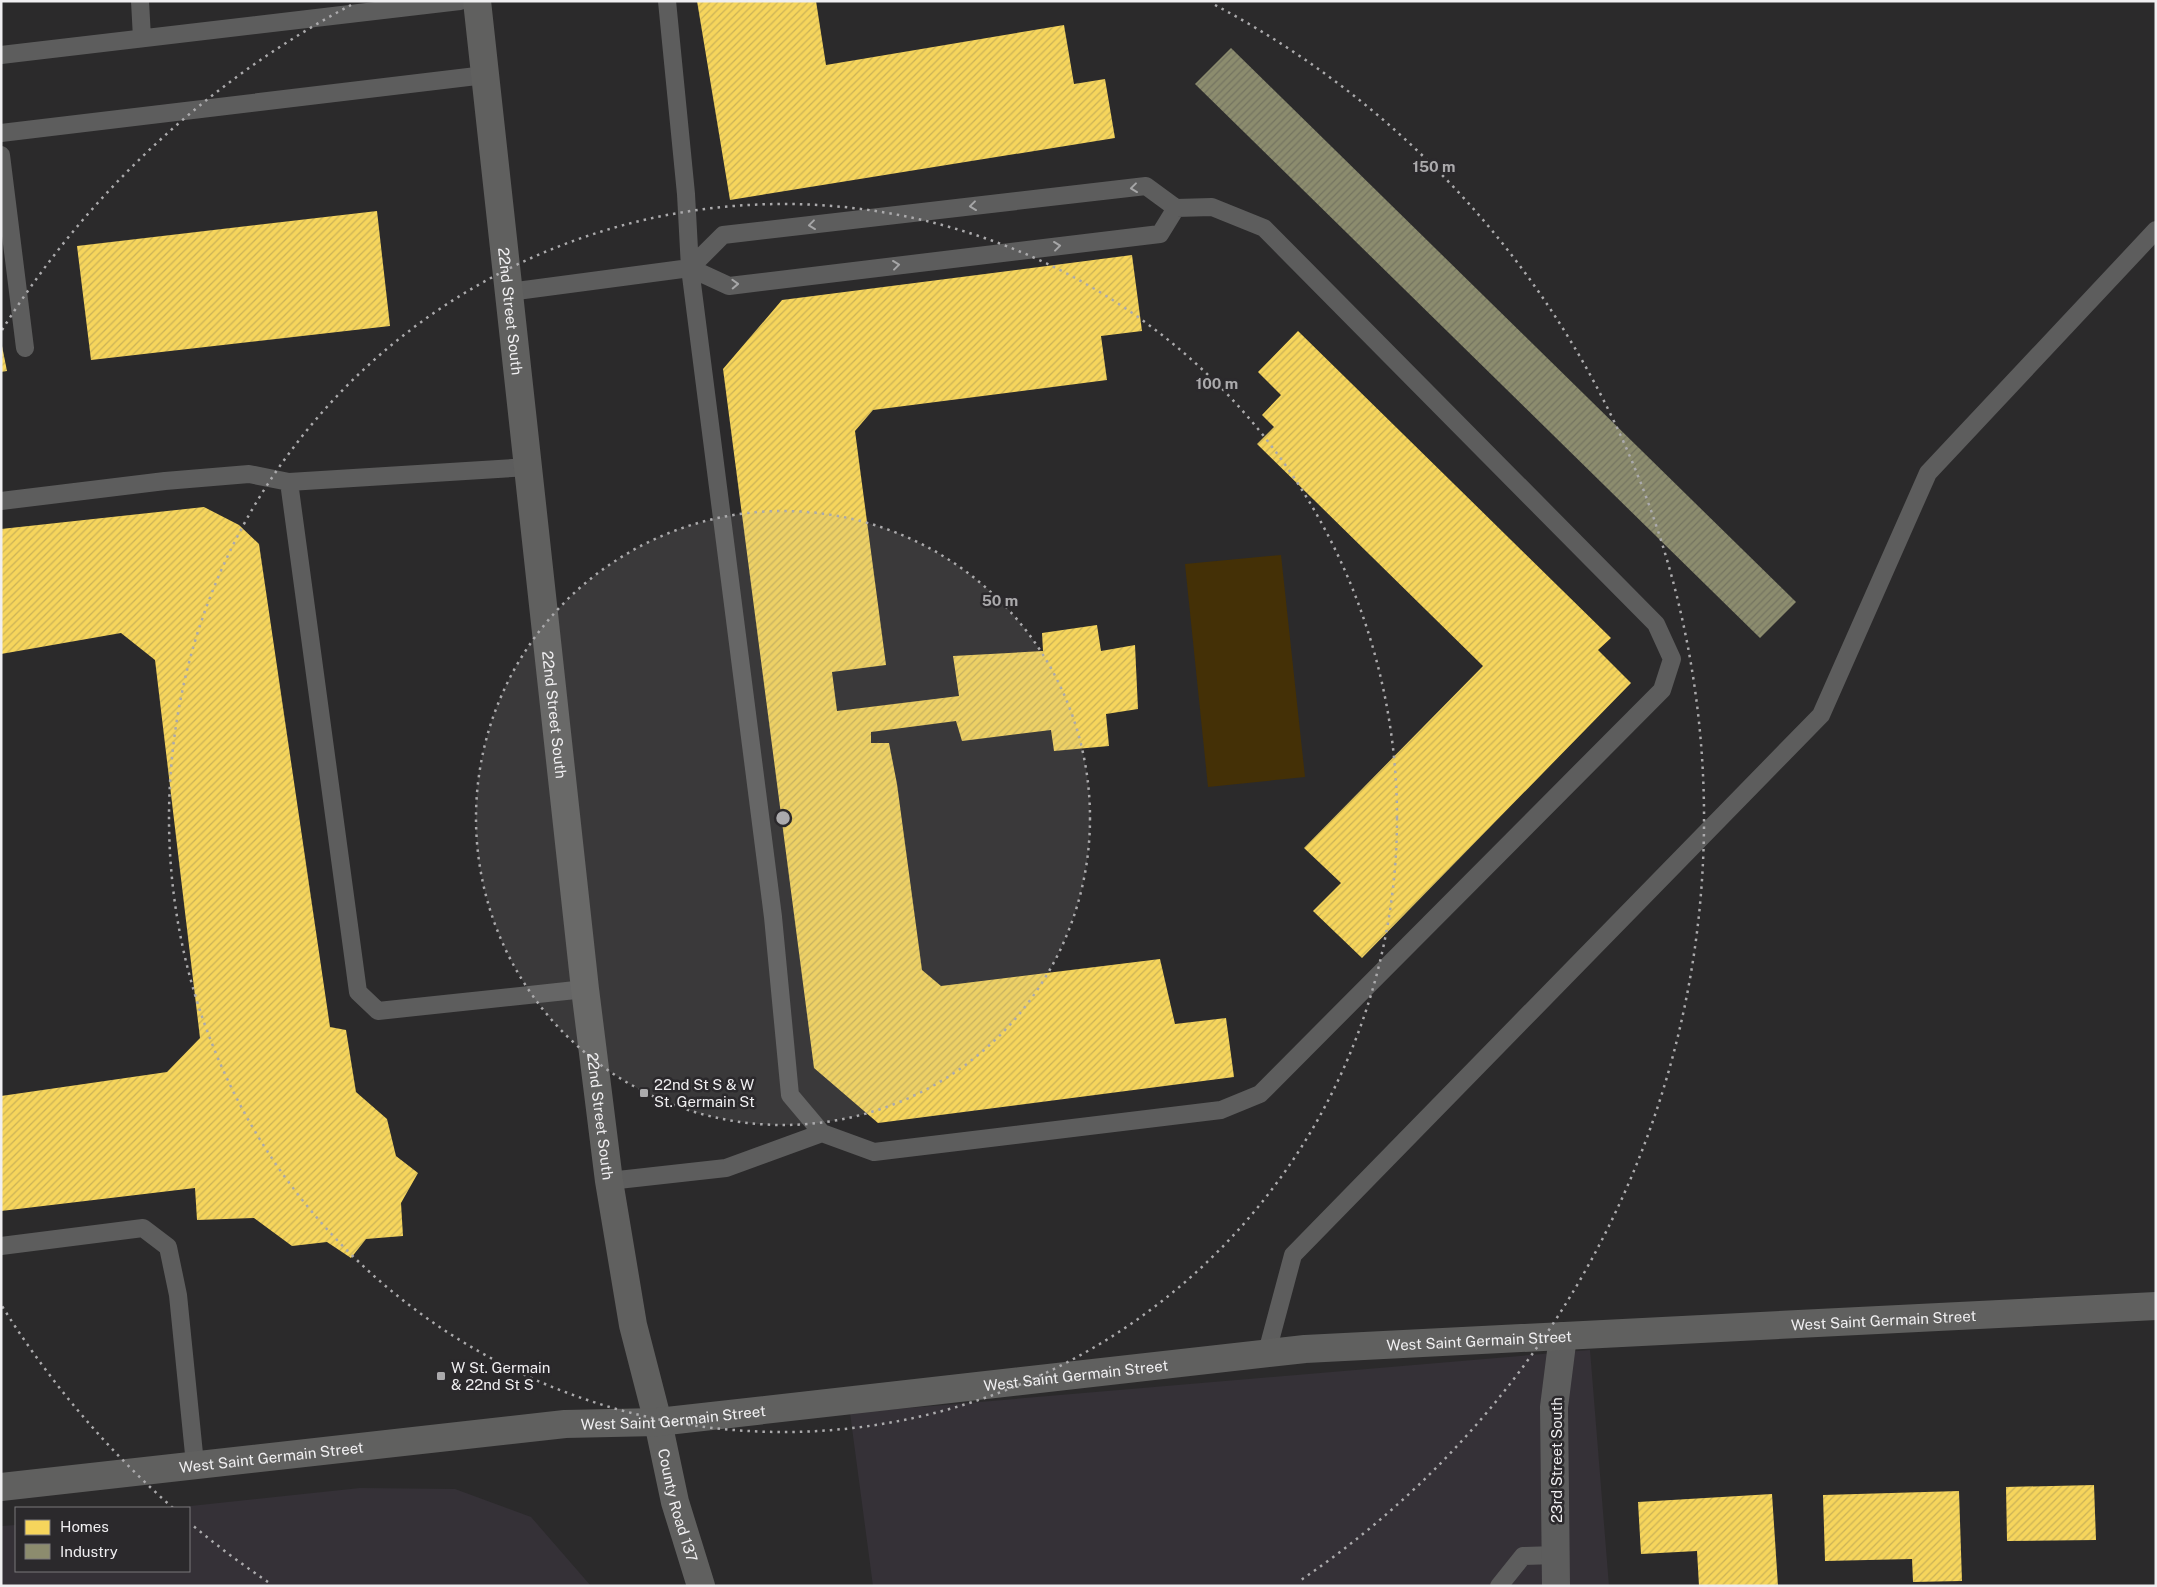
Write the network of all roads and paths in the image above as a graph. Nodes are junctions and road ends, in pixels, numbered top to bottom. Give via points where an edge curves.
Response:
1 (140, 1) edge
2 (460, 1) edge
3 (476, 1) edge
4 (667, 1) edge
5 (142, 38) junction
6 (1, 55) edge
7 (485, 75) junction
8 (1, 132) edge
9 (1, 155) edge
10 (1176, 208) junction
11 (2156, 230) edge
12 (690, 268) junction
13 (509, 292) junction
14 (24, 348) dead end
15 (529, 468) junction
16 (290, 482) junction
17 (1, 501) edge
18 (585, 989) junction
19 (822, 1133) junction
20 (609, 1181) junction
21 (1, 1246) edge
22 (2156, 1306) edge
23 (1563, 1336) junction
24 (1267, 1352) junction
25 (658, 1422) junction
26 (195, 1464) junction
27 (1, 1487) edge
28 (1556, 1555) junction
29 (702, 1586) edge
30 (1499, 1586) edge
31 (1556, 1586) edge

1 - 5 lane
2 - 5 lane
3 - 7 street, 22nd Street South
4 - 12 lane
5 - 6 lane
7 - 8 lane
7 - 13 street, 22nd Street South
9 - 14 lane
12 -> 10 lane via 728,286 1160,234
10 -> 12 lane via 1146,186 723,235
10 - 19 lane via 1212,207 1264,228 1656,624 1672,659 1662,690 1260,1094 1221,1110 874,1152
11 - 24 lane via 1928,473 1821,715 1293,1256
12 - 13 lane
12 - 19 lane via 773,917 790,1095
13 - 15 street, 22nd Street South
15 - 16 lane
15 - 18 street, 22nd Street South
16 - 17 lane via 250,474
16 - 18 lane via 358,992 378,1011
18 - 20 street, 22nd Street South
19 - 20 lane via 726,1168
20 - 25 street, 22nd Street South via 632,1325
21 - 26 lane via 143,1228 168,1247 178,1295
22 - 23 street, West Saint Germain Street
23 - 24 street, West Saint Germain Street
23 - 28 street, 23rd Street South via 1554,1407
24 - 25 street, West Saint Germain Street
25 - 26 street, West Saint Germain Street via 565,1424
25 - 29 street, County Road 137 via 675,1502
26 - 27 street, West Saint Germain Street
28 - 30 lane via 1523,1556
28 - 31 street, 23rd Street South

